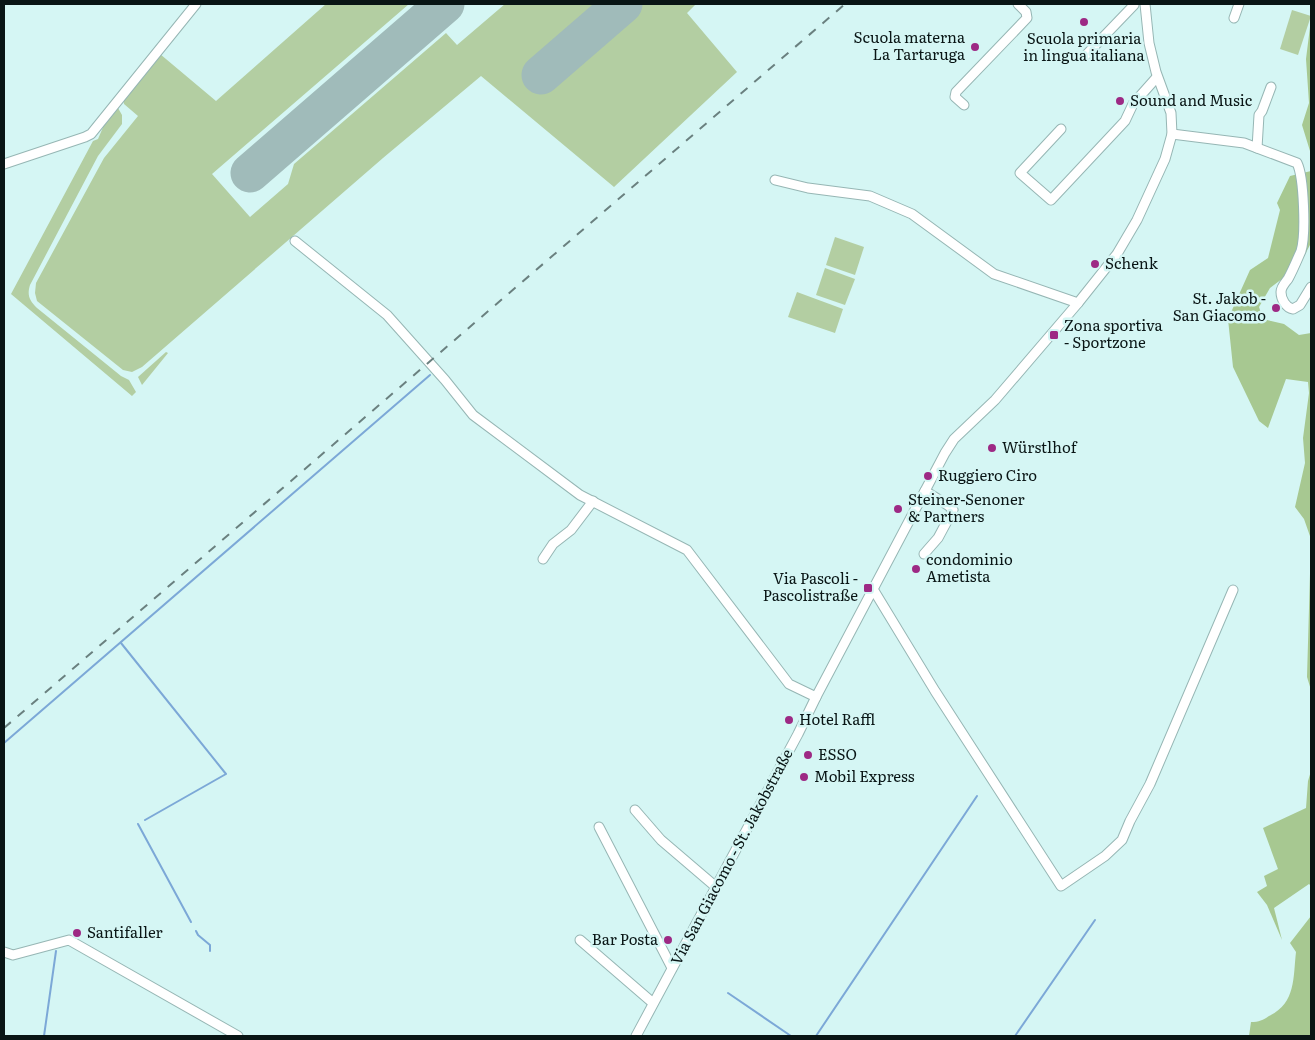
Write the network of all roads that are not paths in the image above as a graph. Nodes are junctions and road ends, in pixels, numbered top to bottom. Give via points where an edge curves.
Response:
1 (196, 4) edge
2 (1018, 4) edge
3 (1133, 4) edge
4 (1239, 4) edge
5 (1145, 5) edge
6 (1234, 18) dead end
7 (1085, 56) dead end
8 (1157, 77) junction
9 (1271, 87) dead end
10 (964, 105) dead end
11 (1061, 130) dead end
12 (1172, 134) junction
13 (1257, 148) junction
14 (4, 164) edge
15 (775, 180) dead end
16 (295, 241) dead end
17 (1311, 287) edge
18 (1078, 303) junction
19 (925, 491) junction
20 (593, 501) junction
21 (924, 554) dead end
22 (543, 559) dead end
23 (873, 589) junction
24 (1233, 590) dead end
25 (816, 697) junction
26 (635, 810) dead end
27 (599, 827) dead end
28 (716, 887) junction
29 (580, 940) dead end
30 (4, 952) edge
31 (672, 968) junction
32 (653, 1003) junction
33 (238, 1036) edge
34 (636, 1036) edge

1 - 14 street via 90,134
2 - 10 street via 1027,18 956,92 955,97
3 - 5 street
3 - 7 street
4 - 6 street
5 - 8 street, Via San Giacomo - St. Jakobstraße
8 - 11 street via 1133,104 1125,121 1051,200 1020,173
8 - 12 street, Via San Giacomo - St. Jakobstraße via 1170,107
9 - 13 street via 1258,115
12 - 13 street via 1244,143
12 - 18 street, Via San Giacomo - St. Jakobstraße via 1165,160 1137,220 1116,254
13 - 17 street via 1293,160 1300,168 1304,239 1281,289 1286,306 1293,309 1300,305
15 - 18 street via 870,196 912,214 994,274
16 - 20 street via 388,315 473,415 580,495
18 - 19 street, Via San Giacomo - St. Jakobstraße via 995,400 954,439
19 - 21 street via 953,512
19 - 23 street, Via San Giacomo - St. Jakobstraße
20 - 22 street
20 - 25 street via 686,550 789,684
23 - 24 street via 1061,886 1105,856 1122,840 1150,784
23 - 25 street, Via San Giacomo - St. Jakobstraße
25 - 28 street, Via San Giacomo - St. Jakobstraße
26 - 28 street via 661,840
27 - 31 street
28 - 31 street, Via San Giacomo - St. Jakobstraße
29 - 32 street
30 - 33 street via 13,955 69,940
31 - 32 street, Via San Giacomo - St. Jakobstraße
32 - 34 street, Via San Giacomo - St. Jakobstraße

